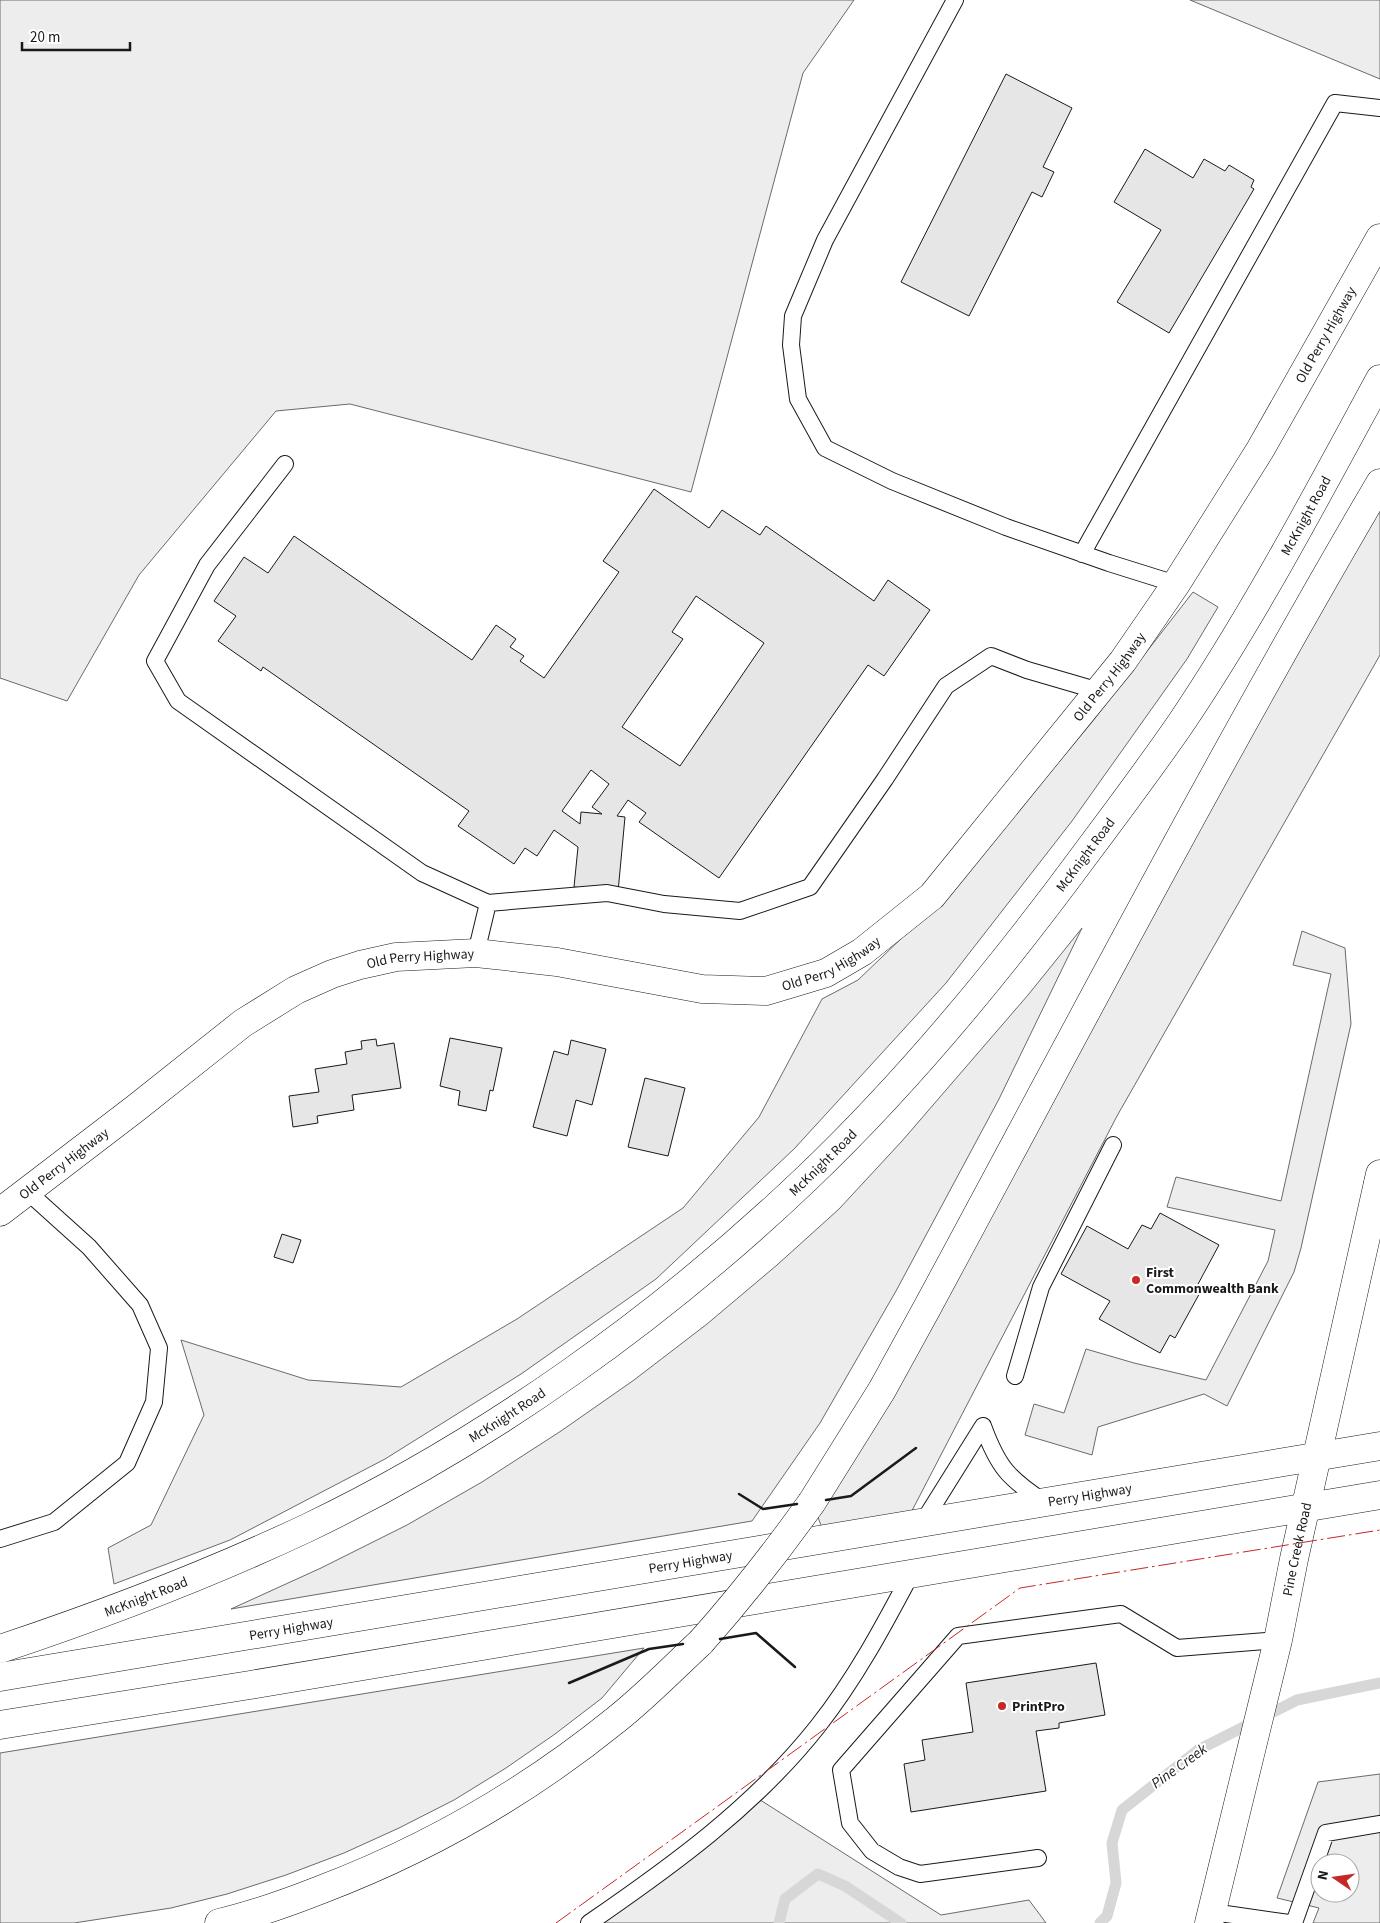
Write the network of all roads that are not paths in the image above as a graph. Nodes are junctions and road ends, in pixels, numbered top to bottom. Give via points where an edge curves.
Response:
1 (955, 0) edge
2 (1380, 108) edge
3 (1380, 238) edge
4 (1380, 378) edge
5 (285, 464) dead end
6 (1380, 483) edge
7 (1082, 554) junction
8 (1176, 584) junction
9 (1099, 691) junction
10 (488, 903) junction
11 (476, 952) junction
12 (1113, 1145) dead end
13 (1379, 1181) edge
14 (28, 1192) junction
15 (0, 1212) edge
16 (1015, 1376) dead end
17 (1380, 1446) edge
18 (1316, 1456) junction
19 (1380, 1496) edge
20 (1044, 1502) junction
21 (1306, 1509) junction
22 (923, 1522) junction
23 (0, 1539) edge
24 (911, 1574) junction
25 (0, 1649) edge
26 (1276, 1649) junction
27 (0, 1678) edge
28 (0, 1725) edge
29 (1380, 1824) edge
30 (1038, 1858) dead end
31 (1211, 1917) edge
32 (219, 1923) edge
33 (588, 1923) edge
34 (1289, 1923) edge
35 (1294, 1923) edge

1 - 7 lane via 825,240 793,316 791,345 798,399 825,448 892,481
2 - 7 lane via 1335,103
3 - 8 main road, Old Perry Highway via 1260,450
4 - 25 main road, McKnight Road via 1260,597 1182,722 1127,799 996,972 871,1113 775,1208 680,1290 608,1344 460,1444 309,1526 167,1589 77,1624
5 - 10 lane via 207,565 155,661 178,701 422,873
6 - 32 main road, bridge via 1208,786 882,1390 812,1502 745,1592 701,1642 619,1718 520,1790 411,1852 294,1900
7 - 8 lane
8 - 9 main road, Old Perry Highway
9 - 10 lane via 990,656 946,686 810,887 740,911 664,904 607,893
9 - 11 main road, Old Perry Highway via 932,896 862,952 826,974 766,991 702,989 557,962
10 - 11 lane
11 - 14 main road, Old Perry Highway via 396,957 332,974 296,990 243,1023
12 - 16 lane via 1041,1287
13 - 18 main road, Pine Creek Road
14 - 15 main road, Old Perry Highway
14 - 23 lane via 89,1247 140,1305 159,1348 154,1402 126,1464 54,1522
17 - 18 main road, Perry Highway
18 - 20 main road, Perry Highway
18 - 21 main road, Pine Creek Road
19 - 21 main road
20 - 22 main road, Perry Highway
20 - 22 lane via 1008,1475 997,1461 984,1426
21 - 24 main road
21 - 26 main road, Pine Creek Road
22 - 27 main road, Perry Highway
24 - 28 main road
24 - 33 lane via 849,1683 787,1762 717,1828
26 - 30 lane via 1177,1648 1121,1614 958,1636 841,1770 850,1823 872,1850 899,1867 920,1874
26 - 31 main road, Pine Creek Road
29 - 35 lane via 1326,1833
31 - 34 lane

